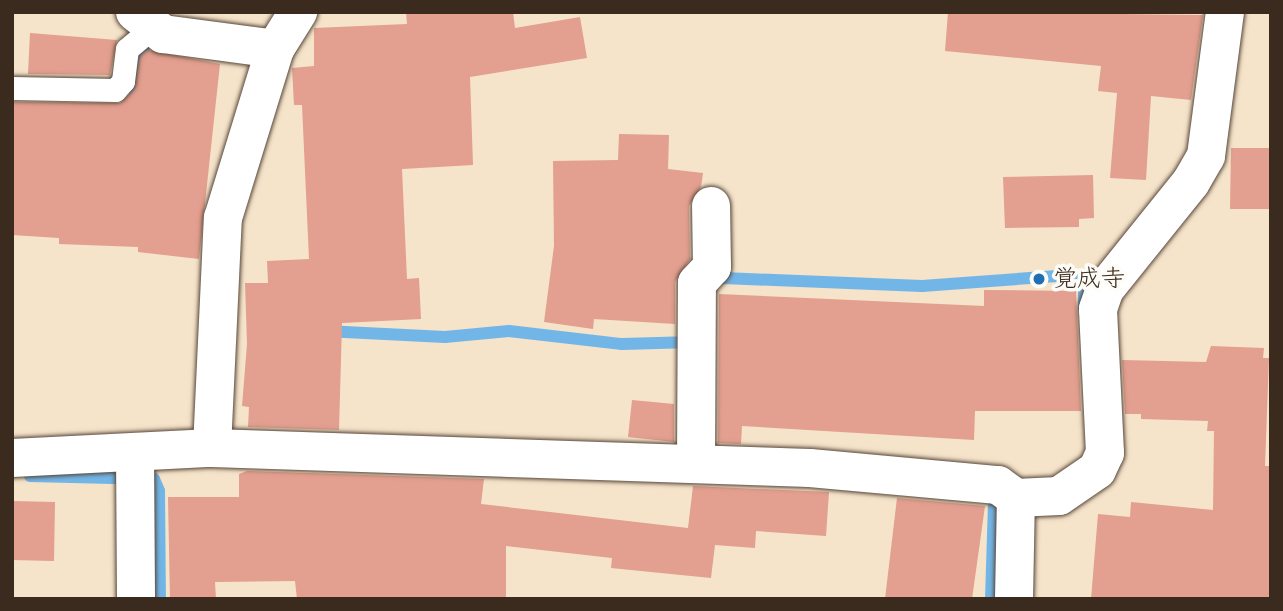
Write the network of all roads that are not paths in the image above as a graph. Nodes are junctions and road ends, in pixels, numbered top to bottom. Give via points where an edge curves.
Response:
1 (298, 12) edge
2 (1226, 12) edge
3 (144, 20) edge
4 (275, 49) junction
5 (12, 88) edge
6 (711, 206) dead end
7 (212, 448) junction
8 (12, 458) edge
9 (696, 464) junction
10 (135, 470) junction
11 (1016, 498) junction
12 (136, 599) edge
13 (1014, 599) edge

1 - 4 street
2 - 11 street via 1206,156 1191,182 1105,289 1098,309 1105,453 1097,470 1059,496
3 - 4 street via 163,34
3 - 5 lane via 127,50 124,81 115,90
4 - 7 street via 223,218
6 - 9 street via 712,267 696,283
7 - 9 street
7 - 10 street
8 - 10 street
9 - 11 street via 810,468 998,485
10 - 12 street
11 - 13 street

